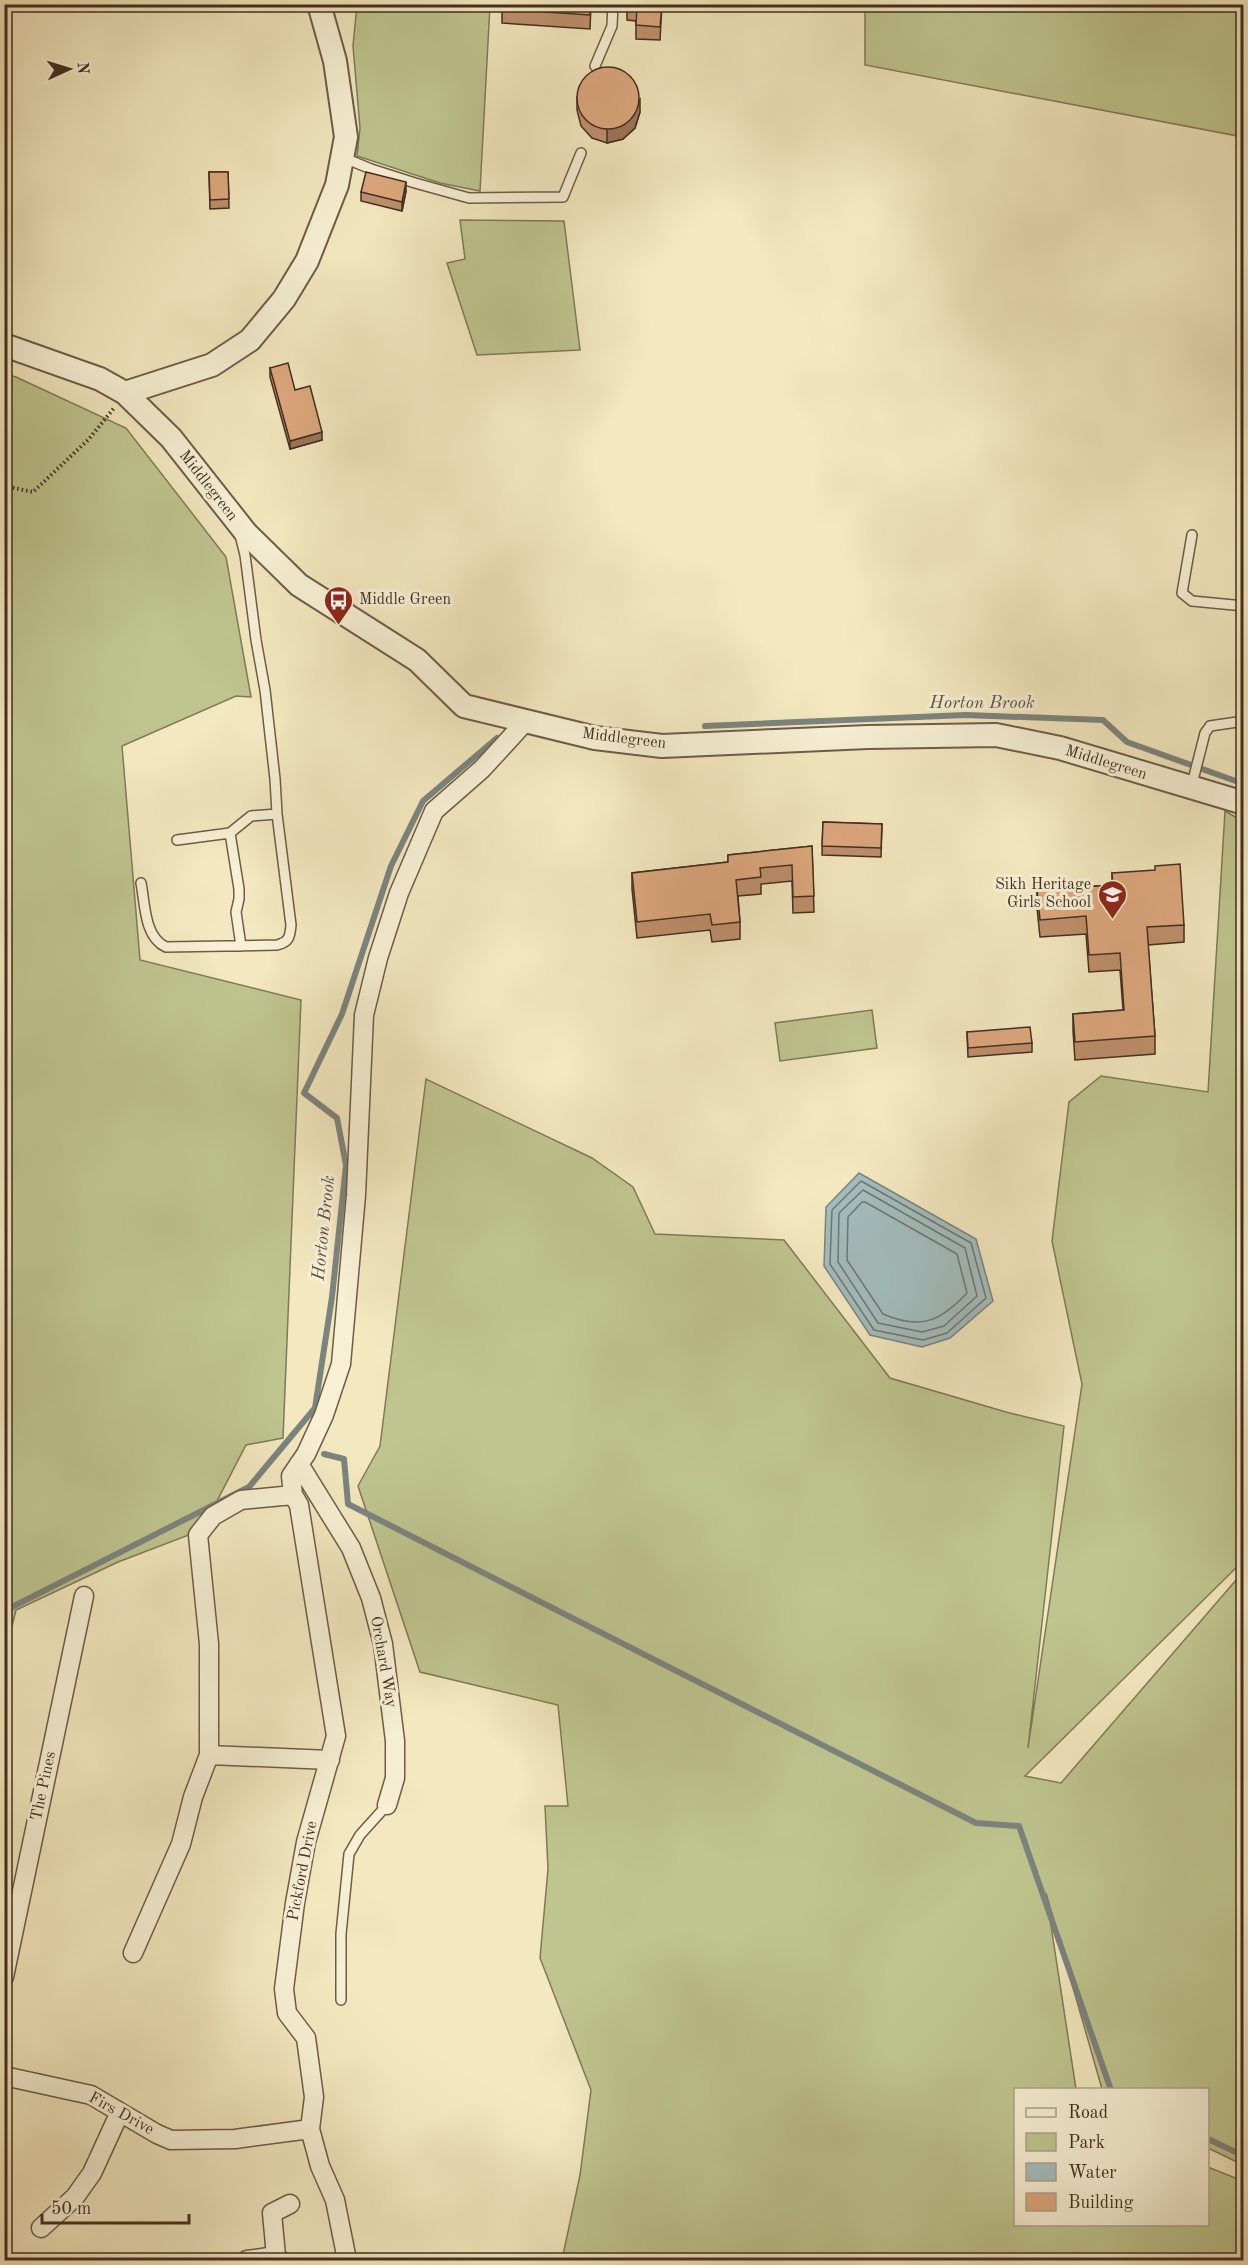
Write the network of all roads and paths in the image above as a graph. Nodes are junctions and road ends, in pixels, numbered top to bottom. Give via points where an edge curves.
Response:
1 (320, 4) edge
2 (613, 4) edge
3 (595, 66) dead end
4 (581, 153) dead end
5 (342, 157) junction
6 (4, 345) edge
7 (126, 393) junction
8 (4, 486) edge
9 (238, 524) junction
10 (1192, 535) dead end
11 (1244, 606) edge
12 (526, 721) junction
13 (1244, 721) edge
14 (1191, 789) junction
15 (1244, 803) edge
16 (277, 814) junction
17 (230, 834) junction
18 (177, 840) dead end
19 (141, 883) dead end
20 (241, 946) junction
21 (295, 1470) junction
22 (293, 1495) junction
23 (84, 1596) dead end
24 (209, 1755) junction
25 (330, 1760) junction
26 (387, 1805) joint
27 (133, 1953) dead end
28 (4, 1977) edge
29 (340, 2000) dead end
30 (4, 2076) edge
31 (120, 2112) junction
32 (310, 2129) junction
33 (290, 2204) dead end
34 (41, 2228) dead end
35 (278, 2258) edge
36 (247, 2260) edge
37 (345, 2260) edge

1 - 5 street via 335,61 346,137
2 - 3 lane via 612,26
4 - 5 lane via 563,197 469,198
5 - 7 street via 337,185 307,261 284,299 250,340 212,365
6 - 7 street, Middlegreen via 100,379
7 - 8 path via 89,439 33,492
7 - 9 street, Middlegreen via 171,438
9 - 12 street, Middlegreen via 299,585 417,660 464,706
9 - 16 lane via 265,690
10 - 11 lane via 1182,593 1192,601
12 - 14 street, Middlegreen via 595,738 662,746 996,735 1060,748
12 - 21 street via 482,769 434,811 399,893 378,958 364,1015 356,1195 340,1364 324,1415
13 - 14 lane via 1210,726
14 - 15 street, Middlegreen
16 - 17 lane via 251,816
16 - 20 lane via 290,937 286,943 277,945
17 - 18 lane
17 - 20 lane via 239,889 236,912
19 - 20 lane via 149,925 159,944
21 - 22 street, Pickford Drive
21 - 26 street, Orchard Way via 351,1548 371,1598 383,1644 395,1741 395,1778
22 - 24 street via 241,1500 213,1516 198,1535 209,1644
22 - 25 street, Pickford Drive via 299,1505 336,1736
23 - 28 street, The Pines
24 - 25 street
24 - 27 street via 193,1797 182,1844
25 - 32 street, Pickford Drive via 306,1842 285,1989 286,2013 306,2038 311,2065 314,2097
26 - 29 lane via 349,1854 341,1934
30 - 31 street, Firs Drive via 91,2095
31 - 32 street, Firs Drive via 171,2140 234,2139
31 - 34 street via 92,2173 75,2197
32 - 37 street, Pickford Drive via 335,2200
33 - 35 street via 272,2213
35 - 36 street

